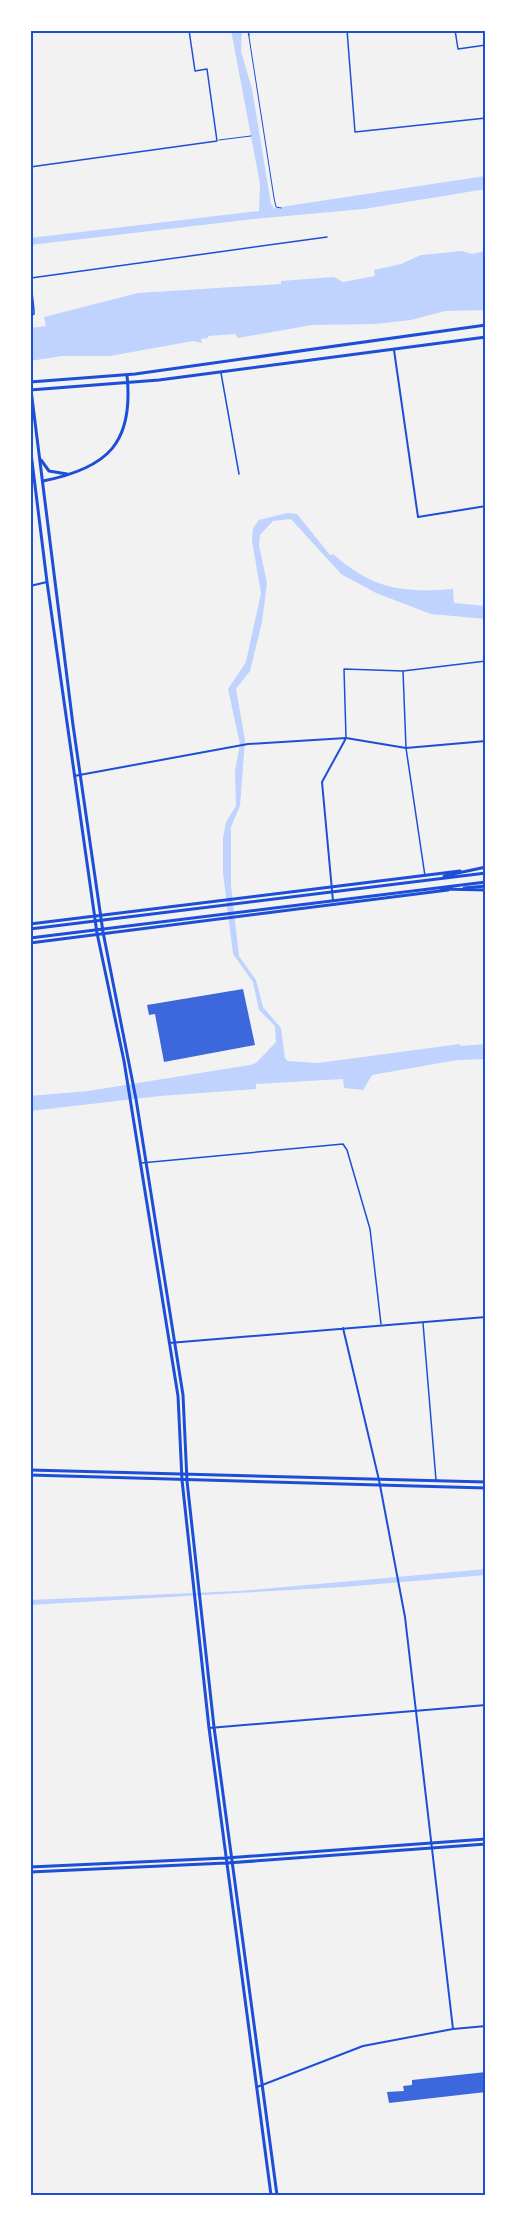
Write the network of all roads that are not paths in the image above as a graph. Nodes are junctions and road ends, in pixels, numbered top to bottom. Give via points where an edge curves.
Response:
1 (189, 30) edge
2 (248, 30) edge
3 (346, 30) edge
4 (455, 30) edge
5 (249, 36) joint
6 (486, 45) edge
7 (486, 118) edge
8 (251, 136) dead end
9 (217, 141) junction
10 (30, 167) edge
11 (281, 208) dead end
12 (327, 237) dead end
13 (30, 274) edge
14 (31, 278) edge
15 (30, 316) edge
16 (486, 325) edge
17 (486, 337) edge
18 (394, 350) junction
19 (221, 372) junction
20 (127, 375) junction
21 (30, 382) edge
22 (128, 384) junction
23 (30, 390) edge
24 (30, 445) edge
25 (40, 458) junction
26 (32, 461) junction
27 (30, 470) edge
28 (72, 474) junction
29 (239, 474) dead end
30 (43, 481) junction
31 (32, 482) edge
32 (486, 506) edge
33 (47, 582) junction
34 (30, 586) edge
35 (486, 661) edge
36 (403, 671) junction
37 (346, 738) junction
38 (486, 741) edge
39 (406, 748) junction
40 (74, 776) junction
41 (80, 776) junction
42 (486, 867) edge
43 (486, 873) edge
44 (425, 876) junction
45 (430, 880) junction
46 (332, 886) junction
47 (486, 886) edge
48 (431, 888) junction
49 (427, 893) junction
50 (334, 904) junction
51 (95, 915) junction
52 (101, 915) junction
53 (30, 927) edge
54 (103, 932) junction
55 (97, 933) junction
56 (30, 938) edge
57 (30, 943) edge
58 (141, 1163) junction
59 (146, 1163) junction
60 (486, 1317) edge
61 (423, 1322) junction
62 (382, 1325) junction
63 (343, 1328) junction
64 (168, 1343) junction
65 (174, 1343) junction
66 (30, 1470) edge
67 (187, 1474) junction
68 (30, 1475) edge
69 (182, 1477) junction
70 (188, 1480) junction
71 (378, 1480) junction
72 (436, 1481) junction
73 (486, 1482) edge
74 (379, 1486) junction
75 (486, 1488) edge
76 (486, 1705) edge
77 (416, 1711) junction
78 (214, 1727) junction
79 (208, 1728) junction
80 (486, 1839) edge
81 (432, 1842) junction
82 (486, 1844) edge
83 (433, 1847) junction
84 (226, 1858) junction
85 (232, 1858) junction
86 (227, 1863) junction
87 (232, 1863) junction
88 (30, 1867) edge
89 (30, 1872) edge
90 (486, 2026) edge
91 (453, 2029) junction
92 (262, 2086) junction
93 (257, 2087) junction
94 (270, 2195) edge
95 (277, 2195) edge

1 - 9 street via 195,71 207,69
2 - 5 street
3 - 7 street via 355,132
4 - 6 street via 458,49
5 - 11 lane via 276,207
8 - 9 lane
9 - 10 street
12 - 14 street
13 - 14 street
14 - 15 street via 34,314
16 - 20 main road
17 - 18 main road
18 - 19 main road
18 - 32 street via 418,517
19 - 22 main road
19 - 29 street
20 - 21 main road
20 - 22 main road
21 - 25 main road
22 - 23 main road
22 - 28 main road via 129,410 119,441 102,460
24 - 26 main road
25 - 28 main road via 49,471
25 - 30 main road
26 - 27 main road
26 - 31 main road
28 - 30 main road
30 - 41 main road
31 - 33 main road
33 - 34 street
33 - 40 main road
35 - 36 street
36 - 37 street via 344,669
36 - 39 street
37 - 39 street
37 - 41 street via 239,745
37 - 46 street via 322,782
38 - 39 street
39 - 44 street
40 - 41 street
40 - 51 main road
41 - 52 main road
42 - 44 main road
42 - 45 main road
43 - 45 main road
44 - 46 main road
44 - 49 street
45 - 53 main road
46 - 50 street
46 - 52 main road
47 - 48 main road
47 - 48 main road
47 - 49 main road
48 - 56 main road
49 - 50 main road
50 - 54 main road
51 - 52 main road
51 - 53 main road
51 - 55 main road
52 - 54 main road
54 - 55 main road
54 - 59 main road
55 - 57 main road
55 - 58 main road
58 - 59 street
58 - 64 main road
59 - 62 street via 343,1144 370,1229
59 - 65 main road
60 - 61 street
61 - 62 street
61 - 72 street
62 - 63 street
63 - 65 street
63 - 71 street
64 - 65 street
64 - 69 main road via 178,1396
65 - 67 main road via 183,1395
66 - 69 main road
67 - 69 main road
67 - 70 main road
67 - 71 main road
68 - 69 main road
69 - 70 main road
69 - 79 main road
70 - 74 main road
70 - 78 main road
71 - 72 main road
71 - 74 street
72 - 73 main road
74 - 75 main road
74 - 77 street via 397,1572
76 - 77 street
77 - 78 street
77 - 81 street
78 - 79 street
78 - 85 main road
79 - 84 main road
80 - 81 main road
81 - 83 street
81 - 85 main road
82 - 83 main road
83 - 87 main road
83 - 91 street
84 - 85 main road
84 - 86 main road
84 - 88 main road
85 - 87 main road
86 - 87 main road
86 - 89 main road
86 - 93 main road
87 - 92 main road
90 - 91 street
91 - 92 street via 363,2046
92 - 93 street
92 - 95 main road
93 - 94 main road

